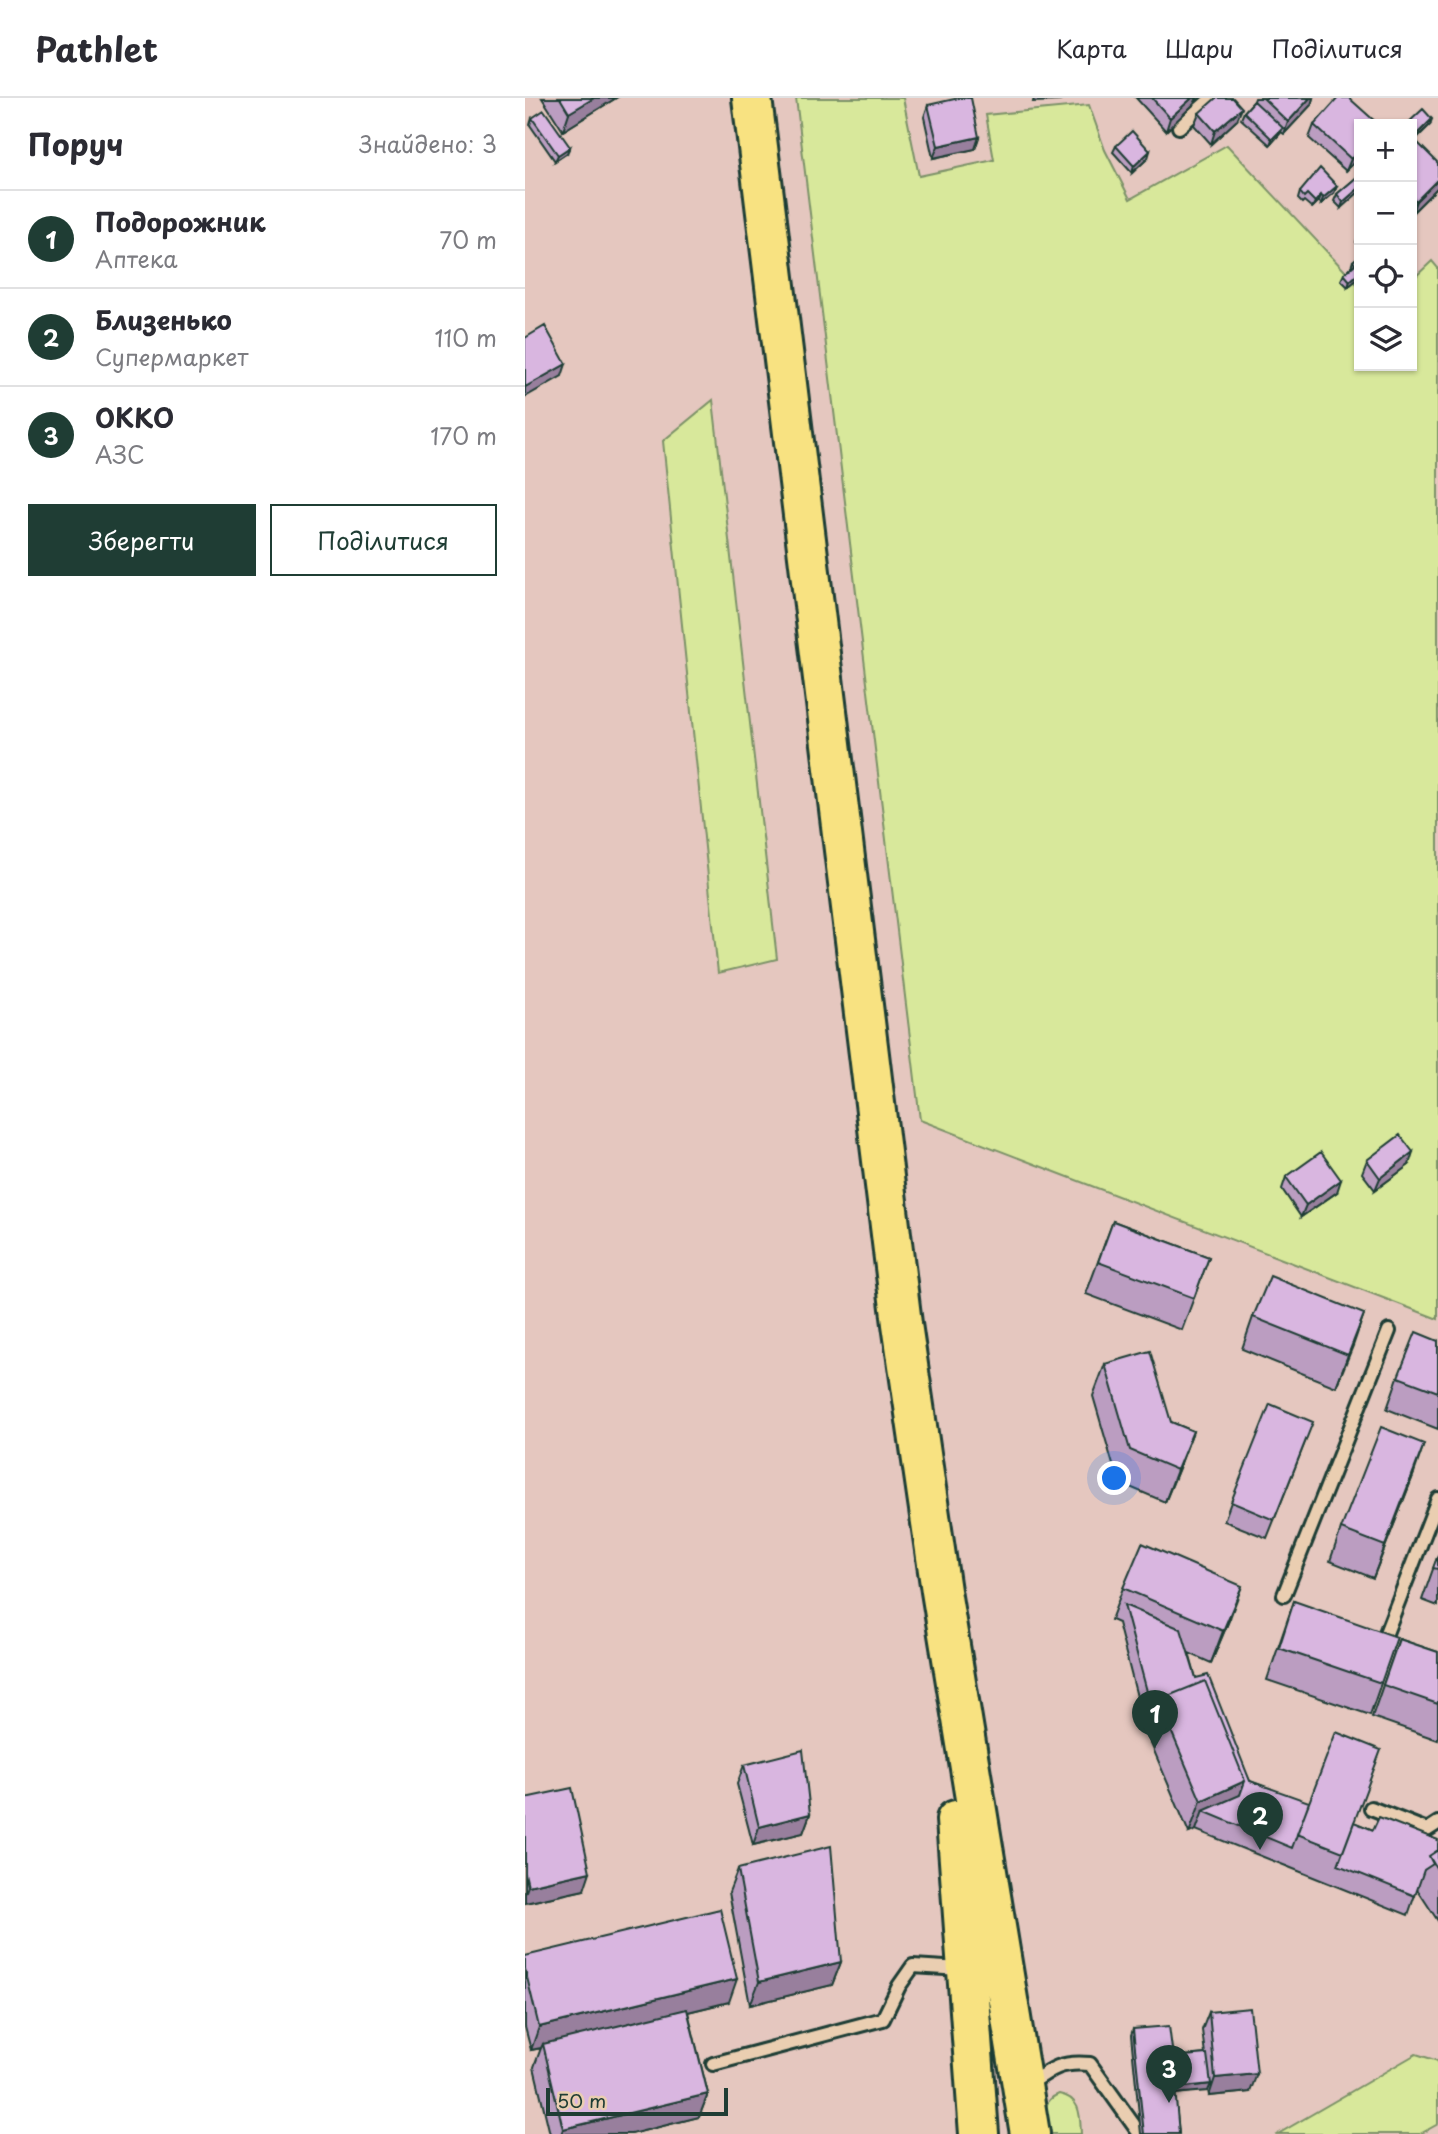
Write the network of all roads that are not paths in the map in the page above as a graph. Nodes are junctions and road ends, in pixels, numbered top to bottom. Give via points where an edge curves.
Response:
1 (752, 98) edge
2 (1212, 98) edge
3 (1179, 127) dead end
4 (1389, 1331) dead end
5 (1438, 1499) edge
6 (941, 1591) junction
7 (1284, 1595) dead end
8 (1386, 1633) edge
9 (1371, 1808) edge
10 (1438, 1824) edge
11 (965, 1969) junction
12 (713, 2064) dead end
13 (1021, 2090) junction
14 (979, 2134) edge
15 (1030, 2134) edge
16 (1140, 2134) edge

1 - 6 highway via 902,1324
2 - 3 lane
4 - 7 lane
5 - 8 lane
6 - 11 highway
6 - 13 highway
9 - 10 lane via 1427,1830
11 - 12 lane via 913,1966 883,2019
11 - 14 highway
13 - 15 highway
13 - 16 lane via 1052,2068 1070,2062 1090,2064

